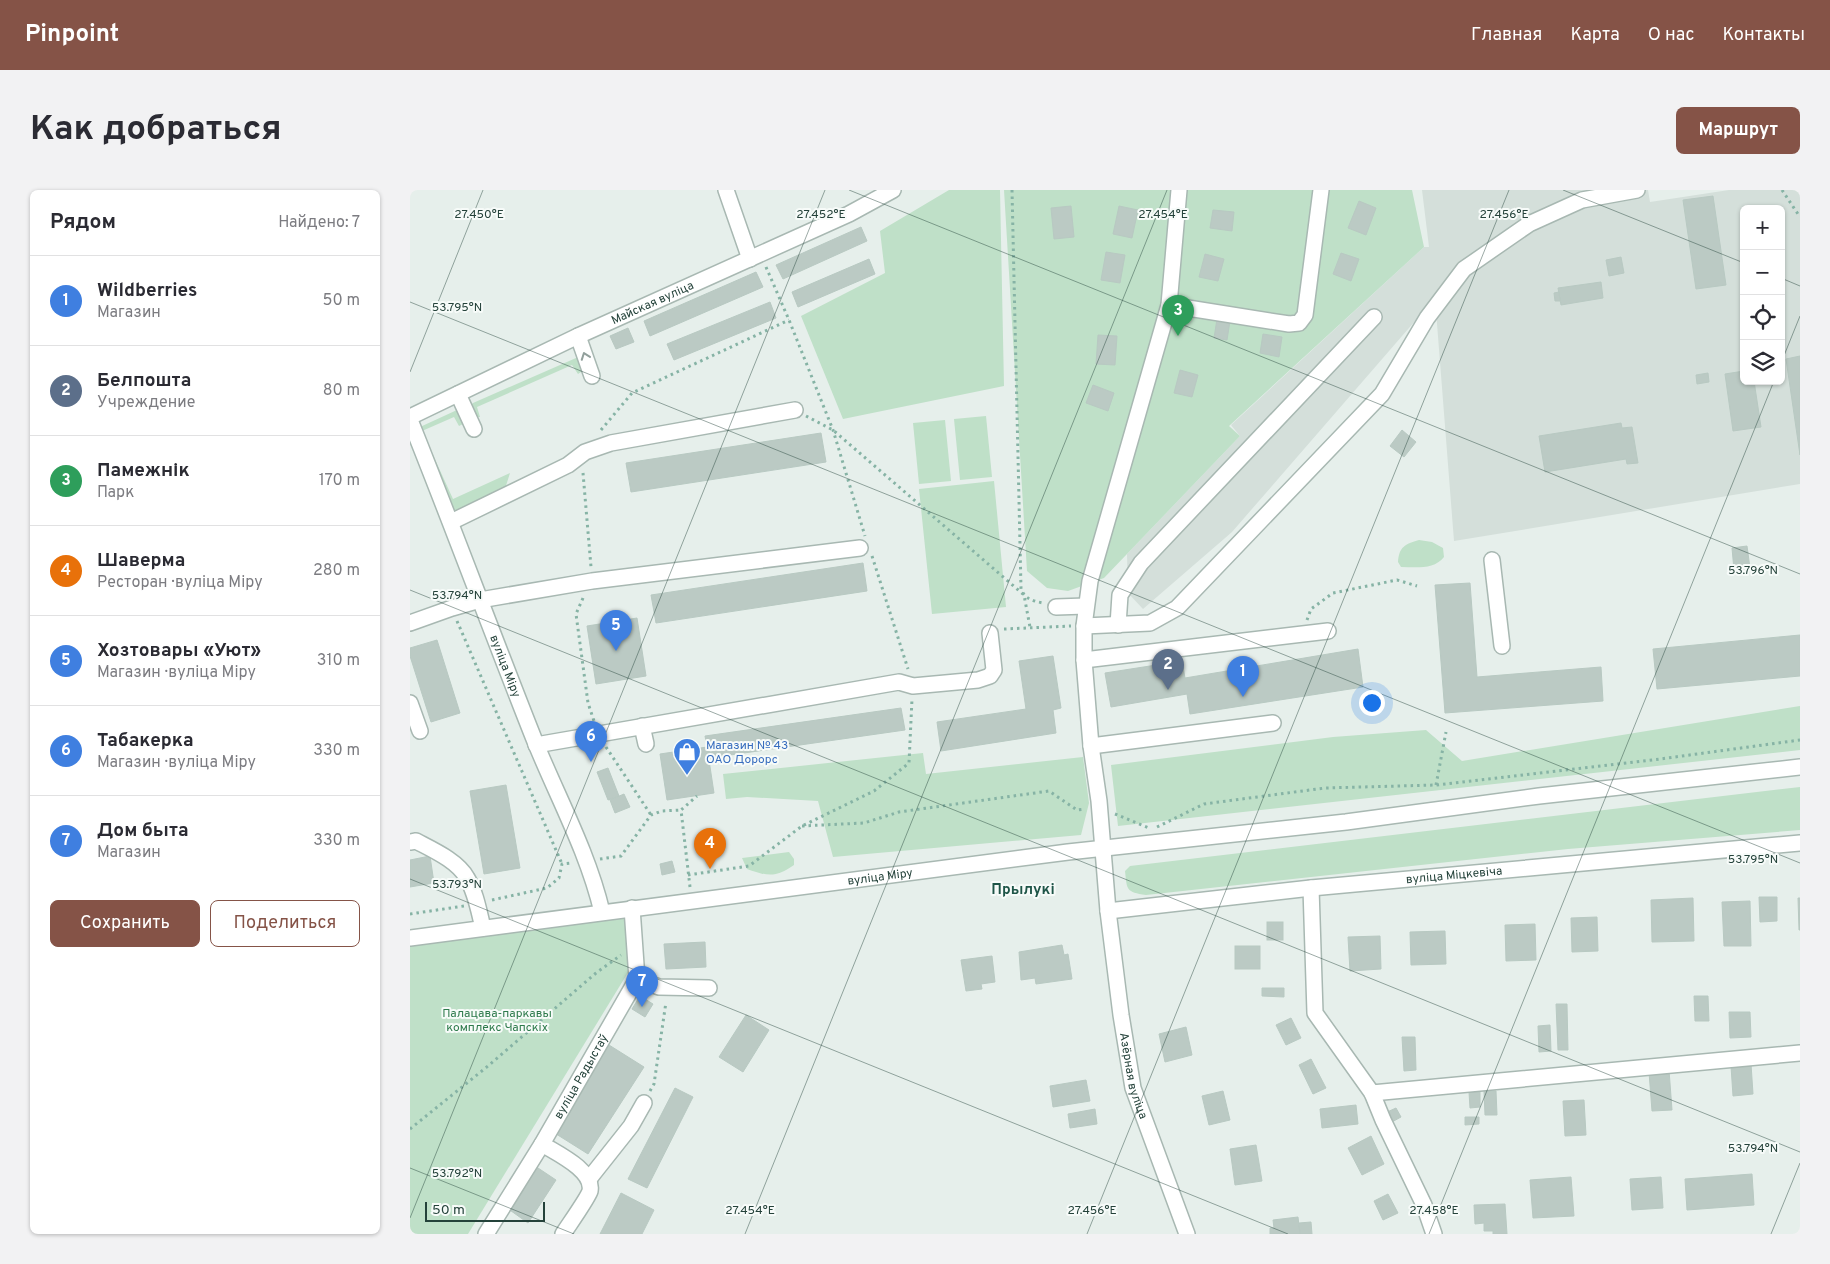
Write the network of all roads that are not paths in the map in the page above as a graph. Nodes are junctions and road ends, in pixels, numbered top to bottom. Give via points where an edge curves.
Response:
1 (726, 190) edge
2 (893, 190) edge
3 (1179, 190) edge
4 (1321, 190) edge
5 (1637, 190) edge
6 (755, 256) junction
7 (1169, 305) junction
8 (1374, 317) dead end
9 (578, 336) junction
10 (592, 376) dead end
11 (458, 394) junction
12 (795, 410) road end
13 (410, 418) edge
14 (474, 429) dead end
15 (451, 522) junction
16 (866, 546) road end
17 (1492, 560) dead end
18 (480, 600) junction
19 (1086, 606) junction
20 (1056, 607) road end
21 (410, 623) edge
22 (1118, 625) junction
23 (1084, 626) junction
24 (1328, 631) dead end
25 (990, 633) road end
26 (1502, 646) dead end
27 (1084, 660) junction
28 (410, 703) edge
29 (1273, 723) dead end
30 (642, 726) junction
31 (420, 731) dead end
32 (536, 744) junction
33 (646, 744) dead end
34 (1091, 746) junction
35 (1800, 767) edge
36 (410, 842) edge
37 (1800, 843) edge
38 (1102, 848) junction
39 (1312, 888) junction
40 (632, 908) junction
41 (602, 912) junction
42 (1108, 912) junction
43 (483, 928) junction
44 (410, 938) edge
45 (637, 979) junction
46 (709, 988) dead end
47 (1800, 1053) edge
48 (1372, 1093) junction
49 (644, 1103) road end
50 (542, 1144) junction
51 (589, 1179) junction
52 (486, 1234) edge
53 (564, 1234) edge
54 (1187, 1234) edge
55 (1434, 1234) edge

1 - 6 street
2 - 6 street, Майская вуліца via 849,214
3 - 7 street, Азёрная вуліца
4 - 7 street via 1305,315 1299,323
5 - 22 street via 1582,200 1529,224 1464,268 1427,318 1382,394 1177,608 1150,623
6 - 9 street, Майская вуліца
7 - 19 street, Азёрная вуліца via 1090,581
8 - 22 street via 1141,563 1120,595
10 -> 9 street
9 - 11 street, Майская вуліца
11 - 13 street, Майская вуліца
11 - 14 street
12 - 15 street via 611,443 585,452 568,465
13 - 15 street, вуліца Міру
15 - 18 street, вуліца Міру
16 - 18 street via 592,581
17 - 26 street
18 - 21 street
18 - 32 street, вуліца Міру
19 - 20 street
19 - 23 street, Азёрная вуліца
22 - 23 street
23 - 27 street, Азёрная вуліца
24 - 27 street
25 - 30 street via 994,670 990,676 978,680 913,686 899,682
27 - 34 street, Азёрная вуліца
28 - 31 street
29 - 34 street
30 - 32 street
30 - 33 street
32 - 41 street, вуліца Міру via 587,860
34 - 38 street, Азёрная вуліца
35 - 38 street, вуліца Міру
36 - 43 street via 416,841 448,859 467,877
37 - 39 street, вуліца Міцкевіча
38 - 40 street, вуліца Міру
38 - 42 street, Азёрная вуліца
39 - 42 street, вуліца Міцкевіча
39 - 48 street via 1315,1013
40 - 41 street, вуліца Міру
40 - 45 street
41 - 43 street, вуліца Міру
42 - 54 street, Азёрная вуліца via 1133,1088
43 - 44 street, вуліца Міру
45 - 46 street via 659,987
45 - 50 street, вуліца Радыстаў
47 - 48 street
48 - 55 street via 1424,1205
49 - 51 street via 631,1126
50 - 51 street via 581,1169
50 - 52 street, вуліца Радыстаў
51 - 53 street via 590,1190

